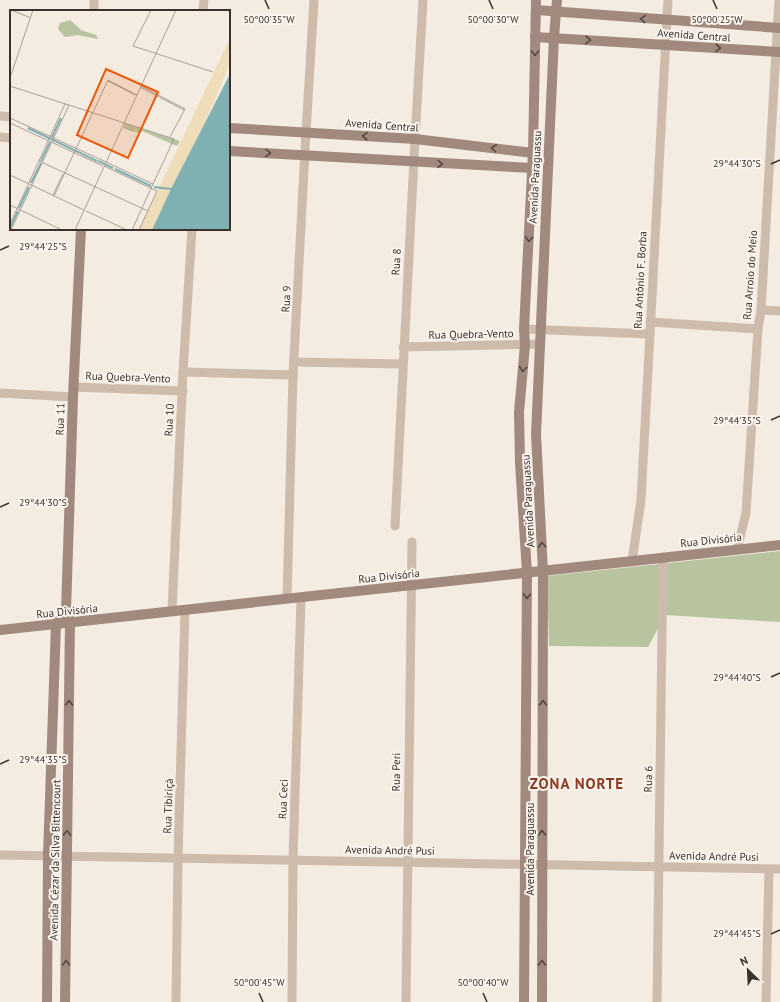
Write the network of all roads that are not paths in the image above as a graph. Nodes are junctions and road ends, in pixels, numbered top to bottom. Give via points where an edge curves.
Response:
1 (204, 0) edge
2 (314, 0) edge
3 (423, 0) edge
4 (557, 0) edge
5 (668, 0) edge
6 (779, 0) edge
7 (536, 5) edge
8 (203, 10) edge
9 (556, 12) junction
10 (667, 21) junction
11 (779, 28) edge
12 (535, 37) junction
13 (554, 37) junction
14 (665, 45) junction
15 (778, 52) edge
16 (0, 116) edge
17 (10, 117) edge
18 (230, 128) edge
19 (306, 132) junction
20 (0, 137) edge
21 (10, 138) edge
22 (415, 139) junction
23 (230, 151) edge
24 (533, 153) junction
25 (305, 156) junction
26 (414, 162) junction
27 (532, 168) junction
28 (81, 230) edge
29 (192, 230) edge
30 (761, 310) junction
31 (780, 311) edge
32 (650, 322) junction
33 (524, 329) junction
34 (758, 329) junction
35 (540, 330) junction
36 (650, 334) junction
37 (540, 344) junction
38 (525, 345) junction
39 (403, 347) junction
40 (294, 362) junction
41 (402, 364) junction
42 (183, 372) junction
43 (294, 375) junction
44 (183, 391) junction
45 (73, 392) junction
46 (0, 393) edge
47 (395, 526) dead end
48 (412, 542) dead end
49 (780, 545) edge
50 (737, 550) junction
51 (663, 557) junction
52 (632, 561) junction
53 (544, 572) junction
54 (527, 573) junction
55 (411, 586) junction
56 (301, 598) junction
57 (287, 599) junction
58 (66, 610) junction
59 (185, 610) junction
60 (172, 612) junction
61 (70, 622) junction
62 (56, 624) junction
63 (0, 630) edge
64 (0, 855) edge
65 (48, 856) junction
66 (67, 857) junction
67 (178, 858) junction
68 (293, 860) junction
69 (407, 862) junction
70 (524, 864) junction
71 (542, 865) junction
72 (658, 867) junction
73 (769, 869) junction
74 (780, 869) edge
75 (47, 1002) edge
76 (65, 1002) edge
77 (176, 1002) edge
78 (292, 1002) edge
79 (406, 1002) edge
80 (524, 1002) edge
81 (542, 1002) edge
82 (657, 1002) edge
83 (766, 1002) edge

1 - 8 street
2 - 19 street, Rua 9
3 - 22 street, Rua 8
4 - 9 street, Avenida Paraguassu
5 - 10 street, Rua Antônio F. Borba
6 - 11 street, Rua Arroio do Meio
7 - 9 street, Avenida Central
7 - 12 street, Avenida Paraguassu
10 -> 9 street, Avenida Central
9 - 13 street, Avenida Paraguassu
10 - 11 street, Avenida Central
10 - 14 street, Rua Antônio F. Borba
11 - 15 street, Rua Arroio do Meio
12 - 13 street, Avenida Central
12 -> 24 street, Avenida Paraguassu
13 -> 14 street, Avenida Central
13 - 35 street, Avenida Paraguassu
14 -> 15 street, Avenida Central
14 - 32 street, Rua Antônio F. Borba
15 - 30 street, Rua Arroio do Meio
16 - 17 street
18 - 19 street, Avenida Central
22 -> 19 street, Avenida Central
19 - 25 street, Rua 9
20 - 21 street
24 -> 22 street, Avenida Central
22 - 26 street, Rua 8
23 -> 25 street
24 - 27 street, Avenida Paraguassu
25 - 26 street
25 - 40 street, Rua 9
26 -> 27 street
26 - 39 street, Rua 8
27 -> 33 street, Avenida Paraguassu
28 - 45 street, Rua 11
29 - 42 street, Rua 10
30 - 31 street
30 - 34 street, Rua Arroio do Meio
32 - 34 street
32 - 36 street, Rua Antônio F. Borba
33 - 35 street
33 - 38 street, Avenida Paraguassu
34 - 50 street, Rua Arroio do Meio via 746,512
35 - 36 street
35 - 37 street, Avenida Paraguassu
36 - 52 street, Rua Antônio F. Borba via 641,500
37 - 38 street, Rua Quebra-Vento
53 -> 37 street, Avenida Paraguassu via 536,434
38 - 39 street, Rua Quebra-Vento
38 -> 54 street, Avenida Paraguassu via 519,412
39 - 41 street, Rua 8
40 - 41 street
40 - 43 street, Rua 9
41 - 47 street, Rua 8
42 - 43 street, Rua Quebra-Vento
42 - 44 street, Rua 10
43 - 57 street, Rua 9
44 - 45 street, Rua Quebra-Vento
44 - 60 street, Rua 10
45 - 46 street, Rua Quebra-Vento
45 - 58 street, Rua 11
48 - 55 street, Rua Peri
49 - 50 street, Rua Divisória
50 - 51 street, Rua Divisória
51 - 52 street, Rua Divisória
51 - 72 street, Rua 6
52 - 53 street, Rua Divisória
53 - 54 street, Rua Divisória
71 -> 53 street, Avenida Paraguassu
54 - 55 street, Rua Divisória
54 -> 70 street, Avenida Paraguassu
55 - 56 street, Rua Divisória
55 - 69 street, Rua Peri
56 - 57 street, Rua Divisória
56 - 68 street, Rua Ceci
57 - 59 street, Rua Divisória
58 - 61 street, Rua 11
58 - 62 street
59 - 60 street, Rua Divisória
59 - 67 street, Rua Tibiriçá
60 - 61 street, Rua Divisória
61 - 62 street, Rua Divisória
66 -> 61 street, Avenida Cézar da Silva Bittencourt
62 - 63 street, Rua Divisória
62 - 65 street, Avenida Cézar da Silva Bittencourt
64 - 65 street, Avenida André Pusi
65 - 66 street, Avenida André Pusi
65 - 75 street, Avenida Cézar da Silva Bittencourt
66 - 67 street, Avenida André Pusi
76 -> 66 street, Avenida Cézar da Silva Bittencourt
67 - 68 street, Avenida André Pusi
67 - 77 street, Rua Tibiriçá
68 - 69 street, Avenida André Pusi
68 - 78 street, Rua Ceci
69 - 70 street, Avenida André Pusi
69 - 79 street, Rua Peri
70 - 71 street, Avenida André Pusi
70 - 80 street, Avenida Paraguassu
71 - 72 street, Avenida André Pusi
81 -> 71 street, Avenida Paraguassu
72 - 73 street, Avenida André Pusi
72 - 82 street, Rua 6
73 - 74 street, Avenida André Pusi
73 - 83 street

